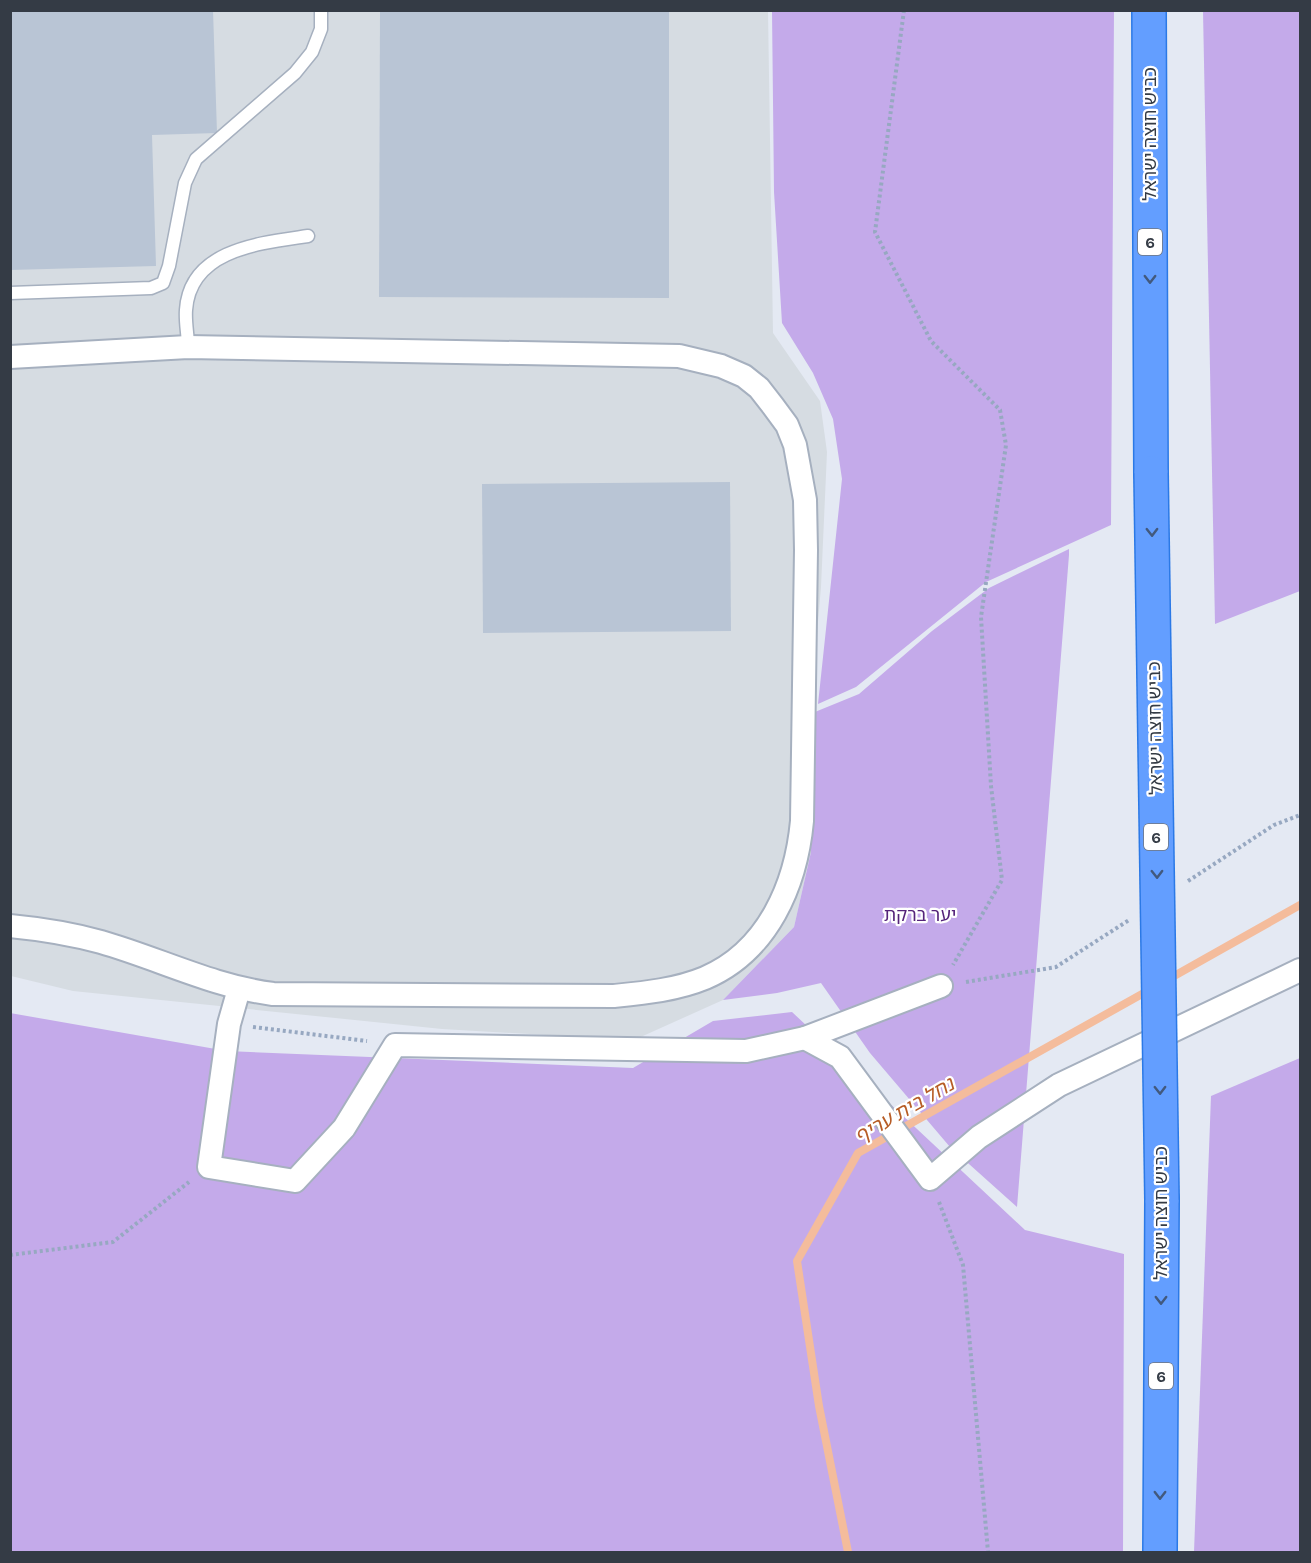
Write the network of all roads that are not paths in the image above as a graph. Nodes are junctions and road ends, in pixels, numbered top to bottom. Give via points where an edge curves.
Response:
1 (321, 10) edge
2 (1149, 10) edge
3 (308, 236) dead end
4 (10, 292) edge
5 (188, 347) junction
6 (10, 357) edge
7 (10, 927) edge
8 (1300, 970) edge
9 (941, 986) road end
10 (239, 989) junction
11 (804, 1038) junction
12 (1160, 1552) edge

1 - 4 lane via 321,29 312,52 301,66 196,159 185,183 163,283 151,288
2 -> 12 highway, כביש חוצה ישראל / 6, bridge via 1151,473 1162,1200
3 - 5 lane via 254,244 209,264 196,277 189,293
5 - 6 street
5 - 10 street via 668,356 696,360 744,376 759,388 787,425 795,445 805,500 799,854 783,898 755,943 740,956 705,978 683,985 614,996 273,994
7 - 10 street via 102,942
8 - 11 street via 1059,1084 979,1137 930,1179 840,1057
9 - 11 street
10 - 11 street via 229,1024 208,1167 295,1181 344,1128 395,1044 746,1051

